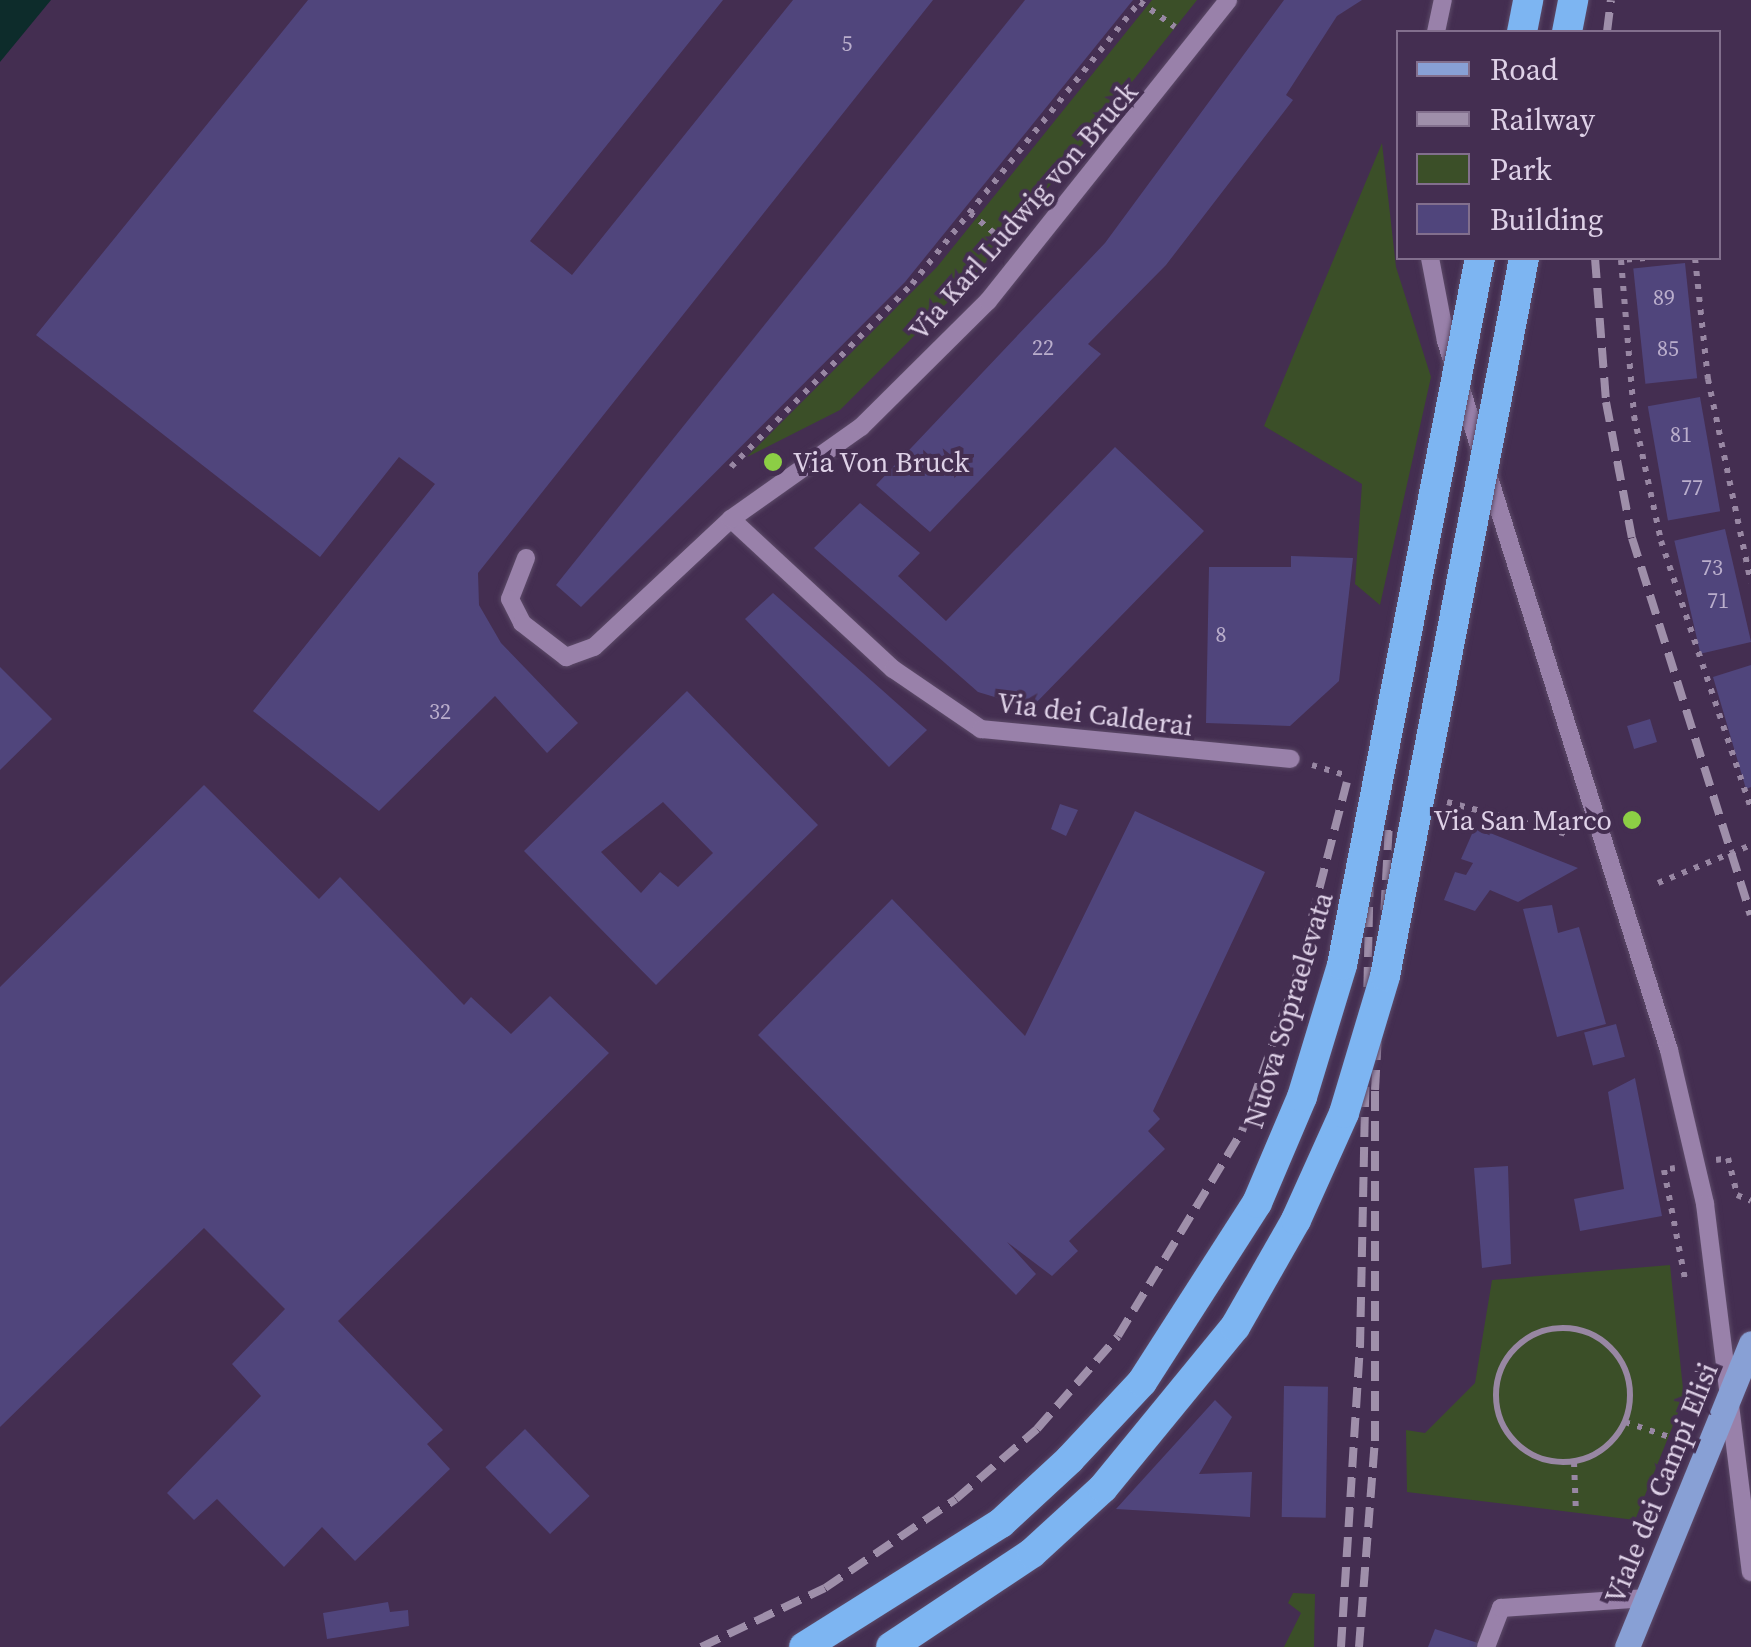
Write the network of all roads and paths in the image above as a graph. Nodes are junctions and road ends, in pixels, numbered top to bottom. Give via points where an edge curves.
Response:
1 (1228, 0) edge
2 (1443, 0) edge
3 (1528, 0) edge
4 (1573, 0) edge
5 (1140, 1) edge
6 (1436, 30) edge
7 (1522, 30) edge
8 (1567, 30) edge
9 (1181, 32) dead end
10 (970, 213) junction
11 (1010, 246) dead end
12 (1430, 260) edge
13 (1480, 260) edge
14 (1524, 260) edge
15 (1621, 260) edge
16 (1695, 260) edge
17 (731, 467) dead end
18 (731, 520) junction
19 (526, 558) dead end
20 (1751, 582) edge
21 (1291, 759) dead end
22 (1751, 808) edge
23 (1751, 844) edge
24 (1658, 883) dead end
25 (1728, 1158) dead end
26 (1664, 1170) dead end
27 (1751, 1201) edge
28 (1690, 1304) dead end
29 (1751, 1342) edge
30 (1698, 1356) dead end
31 (1730, 1393) junction
32 (1692, 1417) dead end
33 (1625, 1422) junction
34 (1689, 1430) dead end
35 (1574, 1462) junction
36 (1576, 1513) dead end
37 (1751, 1572) edge
38 (1647, 1598) junction
39 (804, 1647) edge
40 (891, 1647) edge
41 (1486, 1647) edge
42 (1627, 1647) edge

1 - 18 street, Via Karl Ludwig von Bruck via 988,301 861,427
2 - 6 street
3 - 7 highway
4 - 8 highway
5 - 9 path
5 - 10 path
10 - 11 path
10 - 17 path
12 - 31 street via 1446,341 1482,434 1669,1050 1705,1204
13 - 39 highway, Nuova Sopraelevata, bridge via 1342,966 1257,1203 1142,1382 1070,1459 987,1533
14 - 40 highway, bridge via 1385,976 1344,1114 1296,1220 1235,1328 1103,1488 1032,1553
15 - 22 path via 1634,416 1661,541
16 - 20 path via 1708,379
18 - 19 street, Via Karl Ludwig von Bruck via 594,647 566,657 522,623 510,599
18 - 21 street, Via dei Calderai via 892,669 982,729
23 - 24 path
25 - 27 path via 1737,1195
26 - 28 path
29 - 31 main road, Viale dei Campi Elisi
30 - 32 path
31 - 37 street
31 - 38 main road, Viale dei Campi Elisi
33 - 34 path via 1685,1446
33 - 35 path via 1613,1441
33 - 35 path via 1629,1378 1605,1341 1563,1326 1522,1341 1498,1378 1501,1422 1531,1454
35 - 36 path
38 - 41 street via 1501,1608
38 - 42 main road, Viale dei Campi Elisi

